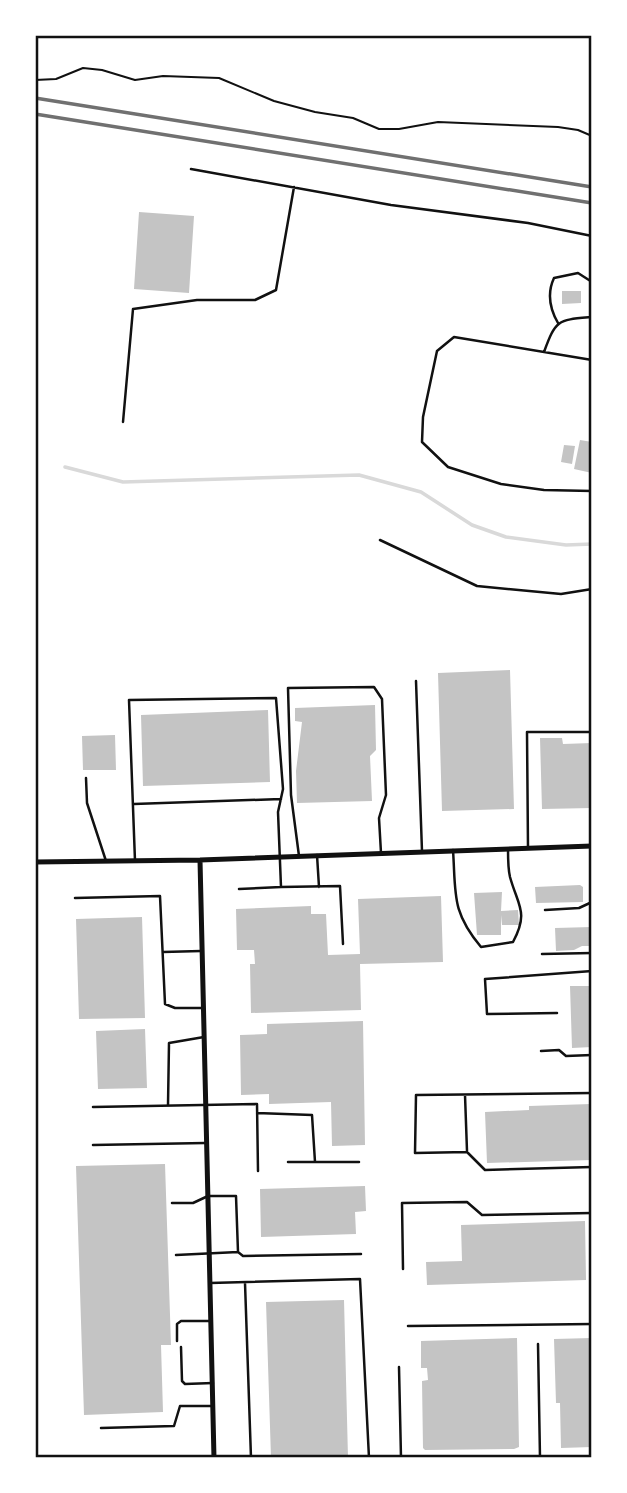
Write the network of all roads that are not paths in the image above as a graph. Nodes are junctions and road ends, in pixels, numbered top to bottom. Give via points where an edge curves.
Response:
1 (191, 169) dead end
2 (293, 187) junction
3 (592, 236) edge
4 (592, 282) edge
5 (592, 317) edge
6 (558, 323) junction
7 (544, 352) junction
8 (592, 360) edge
9 (122, 422) dead end
10 (592, 491) edge
11 (380, 540) dead end
12 (592, 589) edge
13 (416, 681) dead end
14 (592, 733) edge
15 (86, 778) dead end
16 (281, 799) junction
17 (133, 804) junction
18 (592, 846) edge
19 (508, 848) junction
20 (528, 848) junction
21 (453, 850) junction
22 (422, 851) junction
23 (382, 853) junction
24 (317, 855) junction
25 (299, 856) junction
26 (280, 857) junction
27 (201, 860) junction
28 (106, 861) junction
29 (135, 861) junction
30 (35, 862) edge
31 (281, 887) junction
32 (319, 887) junction
33 (239, 889) dead end
34 (75, 898) dead end
35 (592, 902) edge
36 (545, 910) dead end
37 (343, 944) dead end
38 (203, 951) junction
39 (163, 952) junction
40 (592, 953) edge
41 (542, 954) dead end
42 (592, 971) edge
43 (204, 1008) junction
44 (557, 1013) dead end
45 (205, 1037) junction
46 (541, 1051) dead end
47 (592, 1055) edge
48 (592, 1093) edge
49 (465, 1095) junction
50 (168, 1105) junction
51 (206, 1105) junction
52 (93, 1107) dead end
53 (257, 1113) junction
54 (207, 1143) junction
55 (93, 1145) dead end
56 (467, 1152) junction
57 (288, 1162) dead end
58 (315, 1162) junction
59 (359, 1163) dead end
60 (592, 1167) edge
61 (258, 1171) dead end
62 (208, 1196) junction
63 (172, 1203) dead end
64 (592, 1213) edge
65 (238, 1252) junction
66 (210, 1253) junction
67 (361, 1254) dead end
68 (176, 1255) dead end
69 (403, 1269) dead end
70 (245, 1282) junction
71 (210, 1283) junction
72 (211, 1321) junction
73 (592, 1324) edge
74 (408, 1326) dead end
75 (177, 1340) dead end
76 (538, 1344) dead end
77 (181, 1347) dead end
78 (399, 1367) dead end
79 (213, 1383) junction
80 (213, 1406) junction
81 (101, 1428) dead end
82 (215, 1458) edge
83 (251, 1458) edge
84 (369, 1458) edge
85 (401, 1458) edge
86 (540, 1458) edge

1 - 2 lane
2 - 3 lane
2 - 9 lane via 276,290 255,300 197,300 133,309
4 - 6 lane via 578,273 554,278 549,288
5 - 6 lane
6 - 7 lane
7 - 8 lane
7 - 10 lane via 454,337 437,351 422,442 448,467 501,484
11 - 12 lane via 477,586 561,594
13 - 22 lane
14 - 20 lane via 527,732
15 - 28 lane via 87,803
16 - 17 lane
16 - 17 lane via 276,698 130,700
16 - 26 lane
17 - 29 lane
18 - 20 street
19 - 20 street
19 - 21 street
19 - 21 lane via 522,927 513,942 481,947 464,927 456,905
21 - 22 street
22 - 23 street
23 - 24 street
23 - 25 lane via 379,818 386,795 382,699 374,687 288,688 291,795
24 - 25 street
24 - 32 lane
25 - 26 street
26 - 27 street
26 - 31 lane
27 - 29 street
27 - 38 street
28 - 29 street
28 - 30 street
31 - 32 lane
31 - 33 lane
32 - 37 lane via 340,886
34 - 39 lane via 160,896
35 - 36 lane via 579,908
38 - 39 lane
38 - 43 street
39 - 43 lane via 165,1004
40 - 41 lane
42 - 44 lane via 485,979 487,1014
43 - 45 street
45 - 50 lane via 169,1043
45 - 51 street
46 - 47 lane
48 - 49 lane
49 - 56 lane
49 - 56 lane via 416,1095 415,1153
50 - 51 lane
50 - 52 lane
51 - 53 lane via 257,1104
51 - 54 street
53 - 58 lane via 312,1115
53 - 61 lane
54 - 55 lane
54 - 62 street
56 - 60 lane via 485,1170
57 - 58 lane
58 - 59 lane
62 - 63 lane via 193,1203
62 - 65 lane via 236,1196
62 - 66 street
64 - 69 lane via 482,1215 467,1202 402,1203
65 - 66 lane
65 - 67 lane via 243,1256
66 - 68 lane
66 - 71 street
70 - 71 lane
70 - 83 lane
70 - 84 lane via 360,1279
71 - 72 street
72 - 75 lane via 181,1321
72 - 79 street
73 - 74 lane
76 - 86 lane
77 - 79 lane via 182,1381
78 - 85 lane
79 - 80 street
80 - 81 lane via 180,1406 174,1426
80 - 82 street

